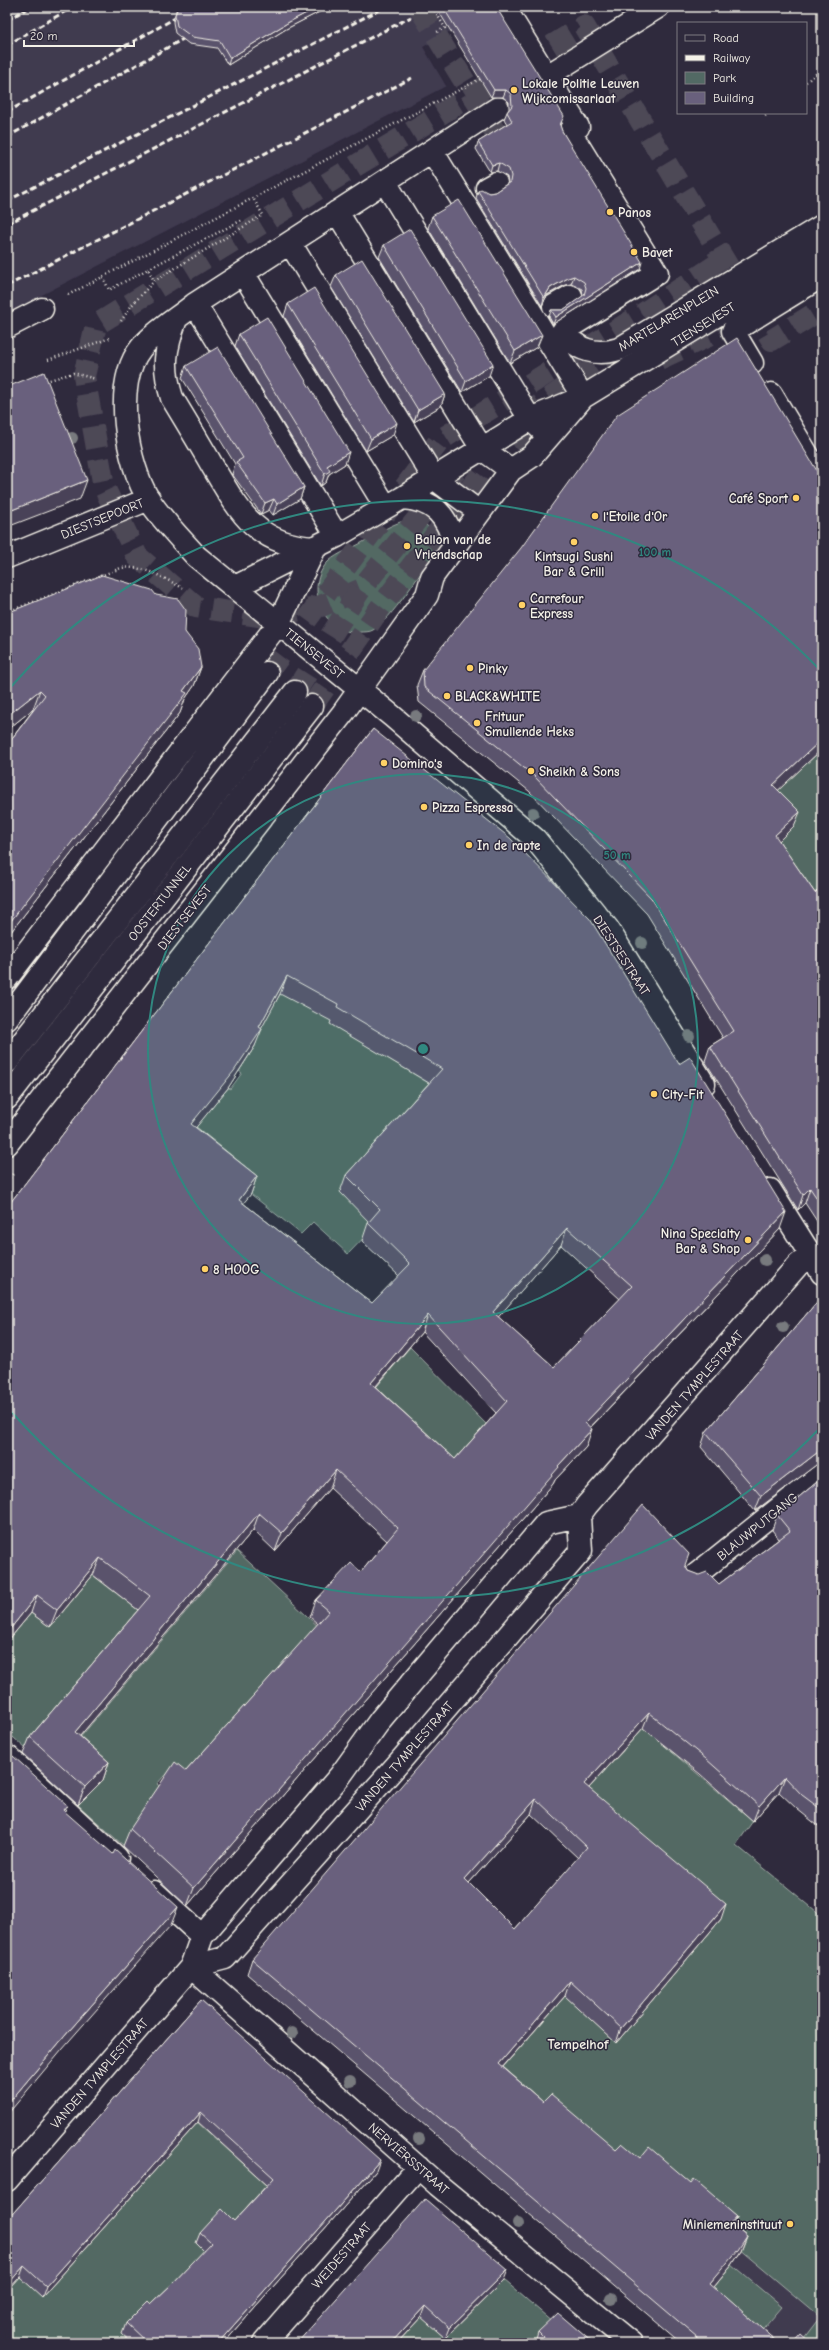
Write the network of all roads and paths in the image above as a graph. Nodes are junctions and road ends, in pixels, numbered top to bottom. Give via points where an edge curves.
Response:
1 (433, 7) edge
2 (504, 7) edge
3 (658, 7) edge
4 (437, 32) dead end
5 (822, 69) edge
6 (486, 75) edge
7 (547, 76) junction
8 (807, 81) edge
9 (498, 108) dead end
10 (432, 151) junction
11 (385, 182) junction
12 (253, 198) junction
13 (337, 212) junction
14 (242, 220) dead end
15 (822, 226) edge
16 (290, 243) junction
17 (822, 251) edge
18 (148, 269) junction
19 (243, 273) junction
20 (822, 276) edge
21 (103, 277) junction
22 (196, 304) junction
23 (42, 309) joint
24 (176, 319) junction
25 (7, 327) edge
26 (112, 338) dead end
27 (48, 360) dead end
28 (99, 379) dead end
29 (44, 382) edge
30 (583, 397) junction
31 (530, 419) junction
32 (548, 435) junction
33 (482, 449) junction
34 (511, 470) junction
35 (434, 478) junction
36 (822, 479) edge
37 (149, 499) junction
38 (394, 503) junction
39 (479, 512) junction
40 (337, 536) junction
41 (454, 546) junction
42 (315, 548) junction
43 (7, 557) edge
44 (235, 587) junction
45 (186, 589) dead end
46 (7, 612) edge
47 (278, 624) junction
48 (267, 673) tunnel mouth
49 (360, 690) junction
50 (7, 978) edge
51 (7, 1019) edge
52 (7, 1062) edge
53 (7, 1098) edge
54 (713, 1099) edge
55 (7, 1144) edge
56 (759, 1173) edge
57 (810, 1255) junction
58 (822, 1274) edge
59 (822, 1474) edge
60 (579, 1516) junction
61 (692, 1578) edge
62 (8, 1757) edge
63 (202, 1936) junction
64 (191, 1967) junction
65 (418, 2167) junction
66 (7, 2180) edge
67 (264, 2343) edge
68 (631, 2343) edge

1 - 4 path via 445,28
2 - 7 street, MARTELARENPLEIN
3 - 7 street
5 - 8 path
6 - 12 path
7 - 15 street, MARTELARENPLEIN via 578,127 570,132 657,273 563,331 582,349 600,353 619,349
9 - 10 street
10 - 11 street
10 - 30 street
11 - 13 street
11 - 31 street
12 - 18 path via 263,215 154,281
12 - 21 path
13 - 16 street
13 - 33 street
14 - 18 path
16 - 19 street
16 - 35 street
17 - 30 street, TIENSEVEST
18 - 21 path via 109,290
19 - 22 street
19 - 38 street
20 - 36 street via 733,331
21 - 23 path
22 - 24 street
22 - 40 street
23 - 25 street
24 - 37 street via 141,349 133,362 126,394 127,433 132,456
24 - 42 street via 165,353 167,383 172,398 239,510 258,529 271,537 297,547
26 - 27 path
28 - 29 path via 73,373
30 - 31 street, TIENSEVEST
30 - 32 street, TIENSEVEST
31 - 32 street
31 - 33 street, TIENSEVEST
32 - 34 street, TIENSEVEST via 532,456
33 - 34 street
33 - 35 street, TIENSEVEST
34 - 39 street, TIENSEVEST
35 - 38 street, TIENSEVEST
35 - 39 street
37 - 43 street, DIESTSEPOORT
37 - 44 street, DIESTSEPOORT via 196,556
38 - 40 street, TIENSEVEST
38 - 41 street via 418,501 433,507 449,527
39 - 41 street, TIENSEVEST
40 - 42 street, TIENSEVEST
41 - 49 street, TIENSEVEST via 432,577 427,595
42 - 44 street
42 - 47 street, TIENSEVEST
44 - 47 street, DIESTSEPOORT
45 - 46 path via 148,570 138,567 121,568
47 - 49 street, TIENSEVEST
47 - 50 street
48 - 51 street
49 - 54 street, DIESTSESTRAAT via 535,839 608,929
49 - 55 street, DIESTSEVEST
52 - 53 street, OOSTERTUNNEL via 304,699
56 - 57 street
57 - 58 street
57 - 60 street, VANDEN TYMPLESTRAAT via 798,1265
59 - 61 street, BLAUWPUTGANG
60 - 63 street, VANDEN TYMPLESTRAAT via 546,1523 380,1719 340,1776
60 - 64 street, VANDEN TYMPLESTRAAT via 581,1551 226,1958
62 - 63 street
63 - 64 street, VANDEN TYMPLESTRAAT
64 - 65 street, NERVIËRSSTRAAT
64 - 66 street, VANDEN TYMPLESTRAAT
65 - 67 street, WEIDESTRAAT
65 - 68 street, NERVIËRSSTRAAT

